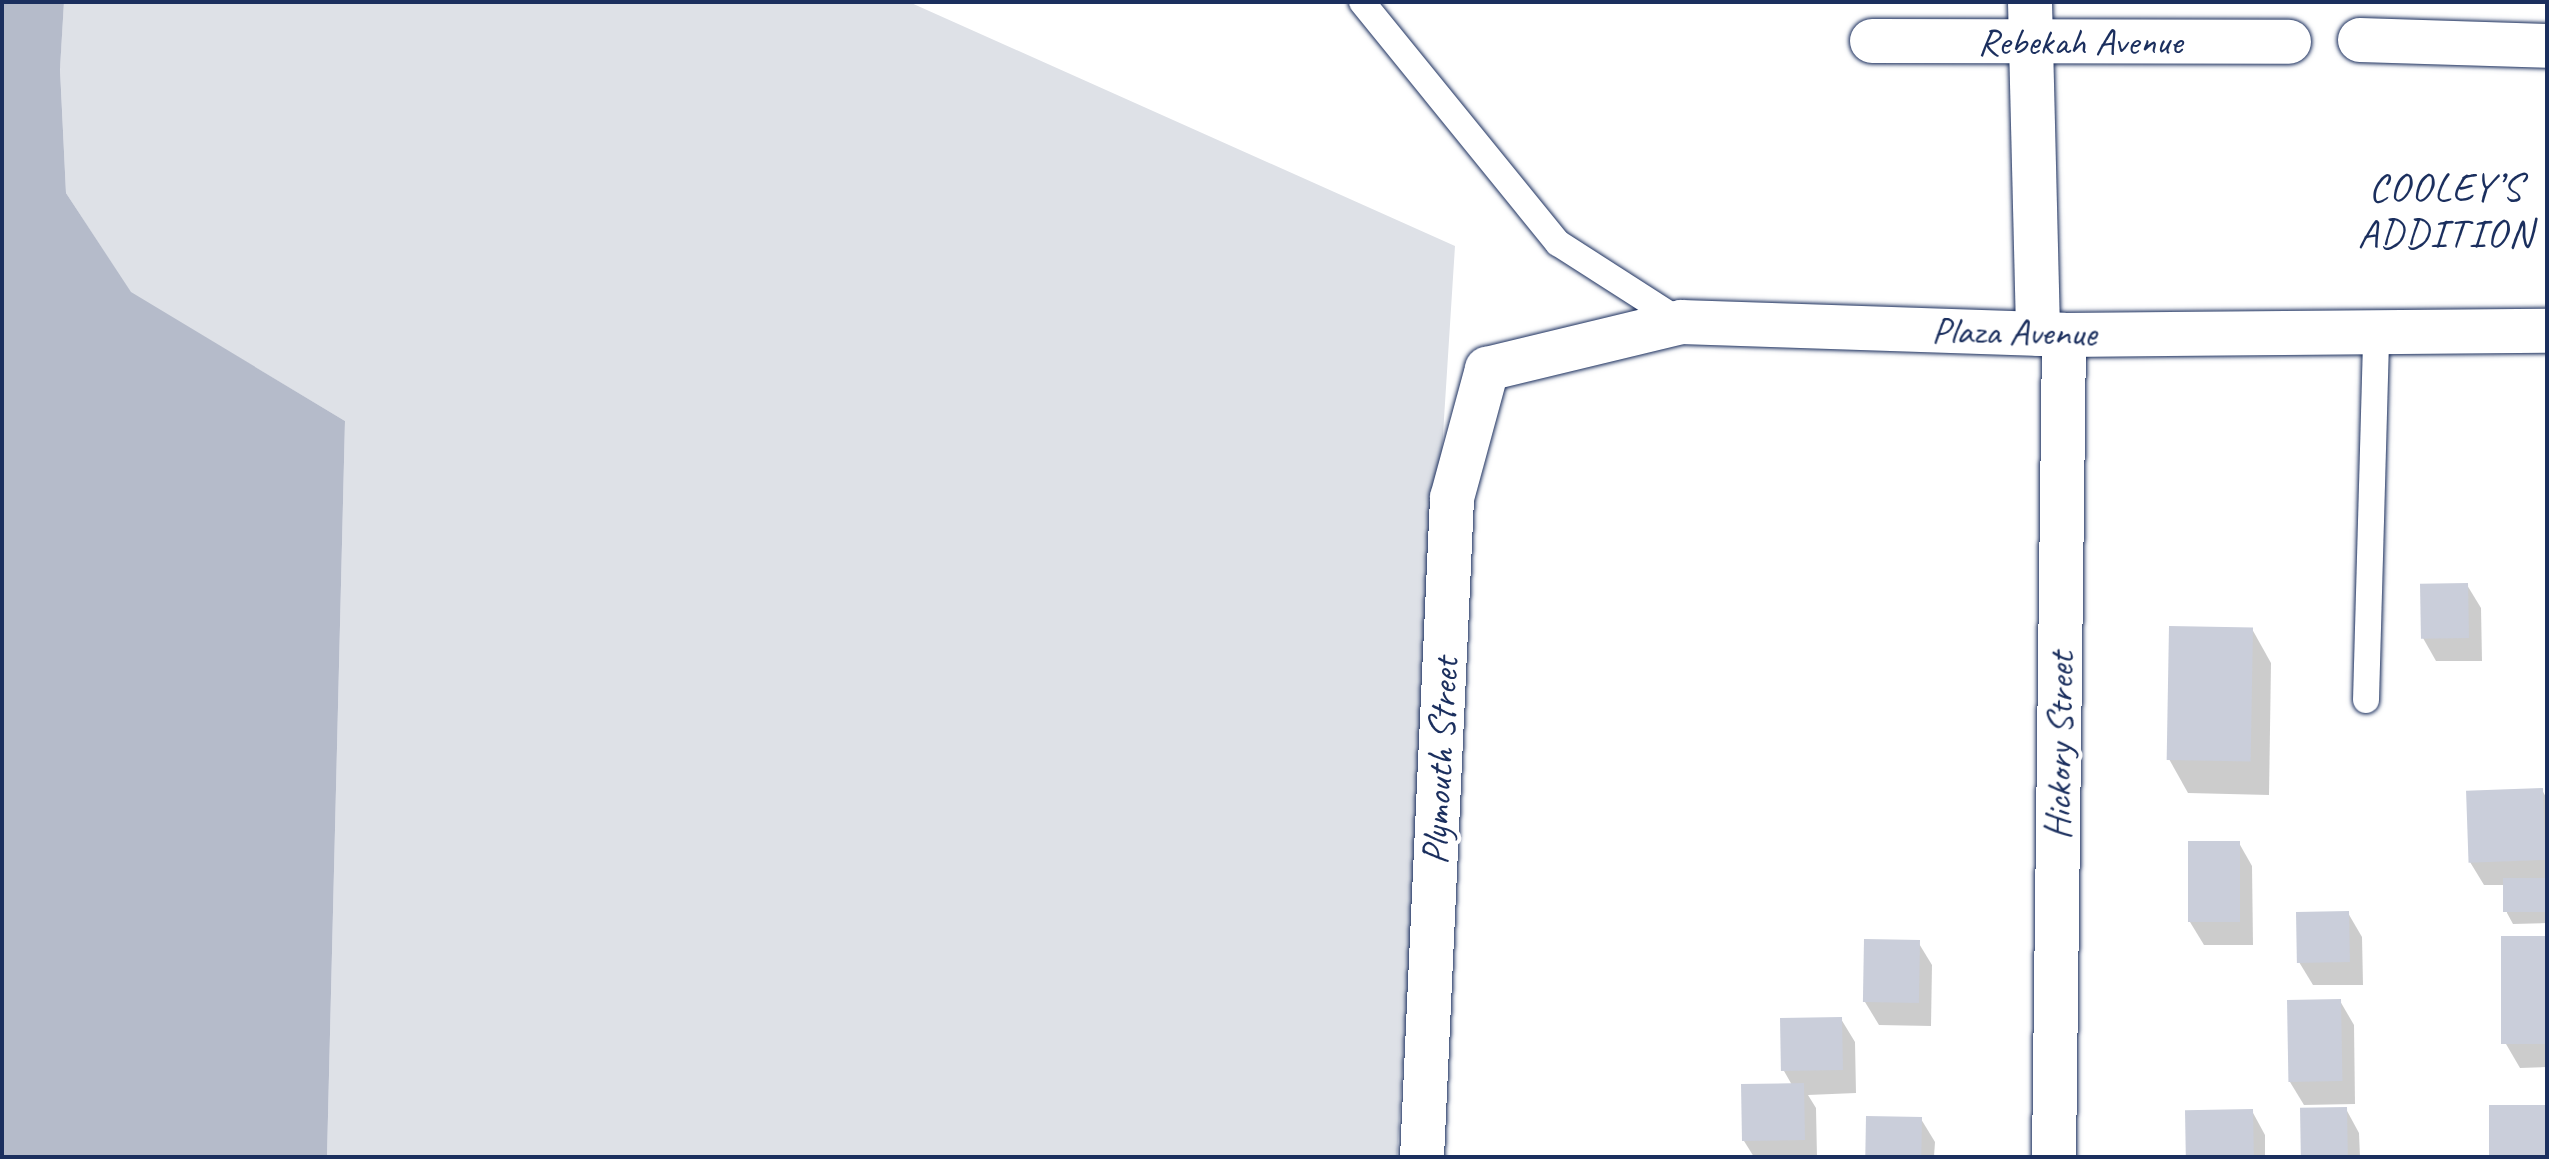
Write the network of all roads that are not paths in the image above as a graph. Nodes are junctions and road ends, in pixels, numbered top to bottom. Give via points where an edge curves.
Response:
1 (1362, 2) edge
2 (2030, 22) edge
3 (2360, 40) dead end
4 (1872, 41) dead end
5 (2289, 42) dead end
6 (2547, 46) edge
7 (1681, 322) junction
8 (2547, 331) edge
9 (2376, 333) junction
10 (2051, 335) junction
11 (1487, 369) joint
12 (2366, 700) dead end
13 (1422, 1157) edge
14 (2054, 1157) edge

1 - 7 lane via 1558,243
2 - 4 street, Rebekah Avenue
2 - 5 street, Rebekah Avenue
2 - 10 street
3 - 6 street
7 - 10 street, Plaza Avenue
7 - 11 street, Plaza Avenue
8 - 9 street, Plaza Avenue
9 - 10 street, Plaza Avenue
9 - 12 lane
10 - 14 street, Hickory Street
11 - 13 street, Plymouth Street via 1452,498

